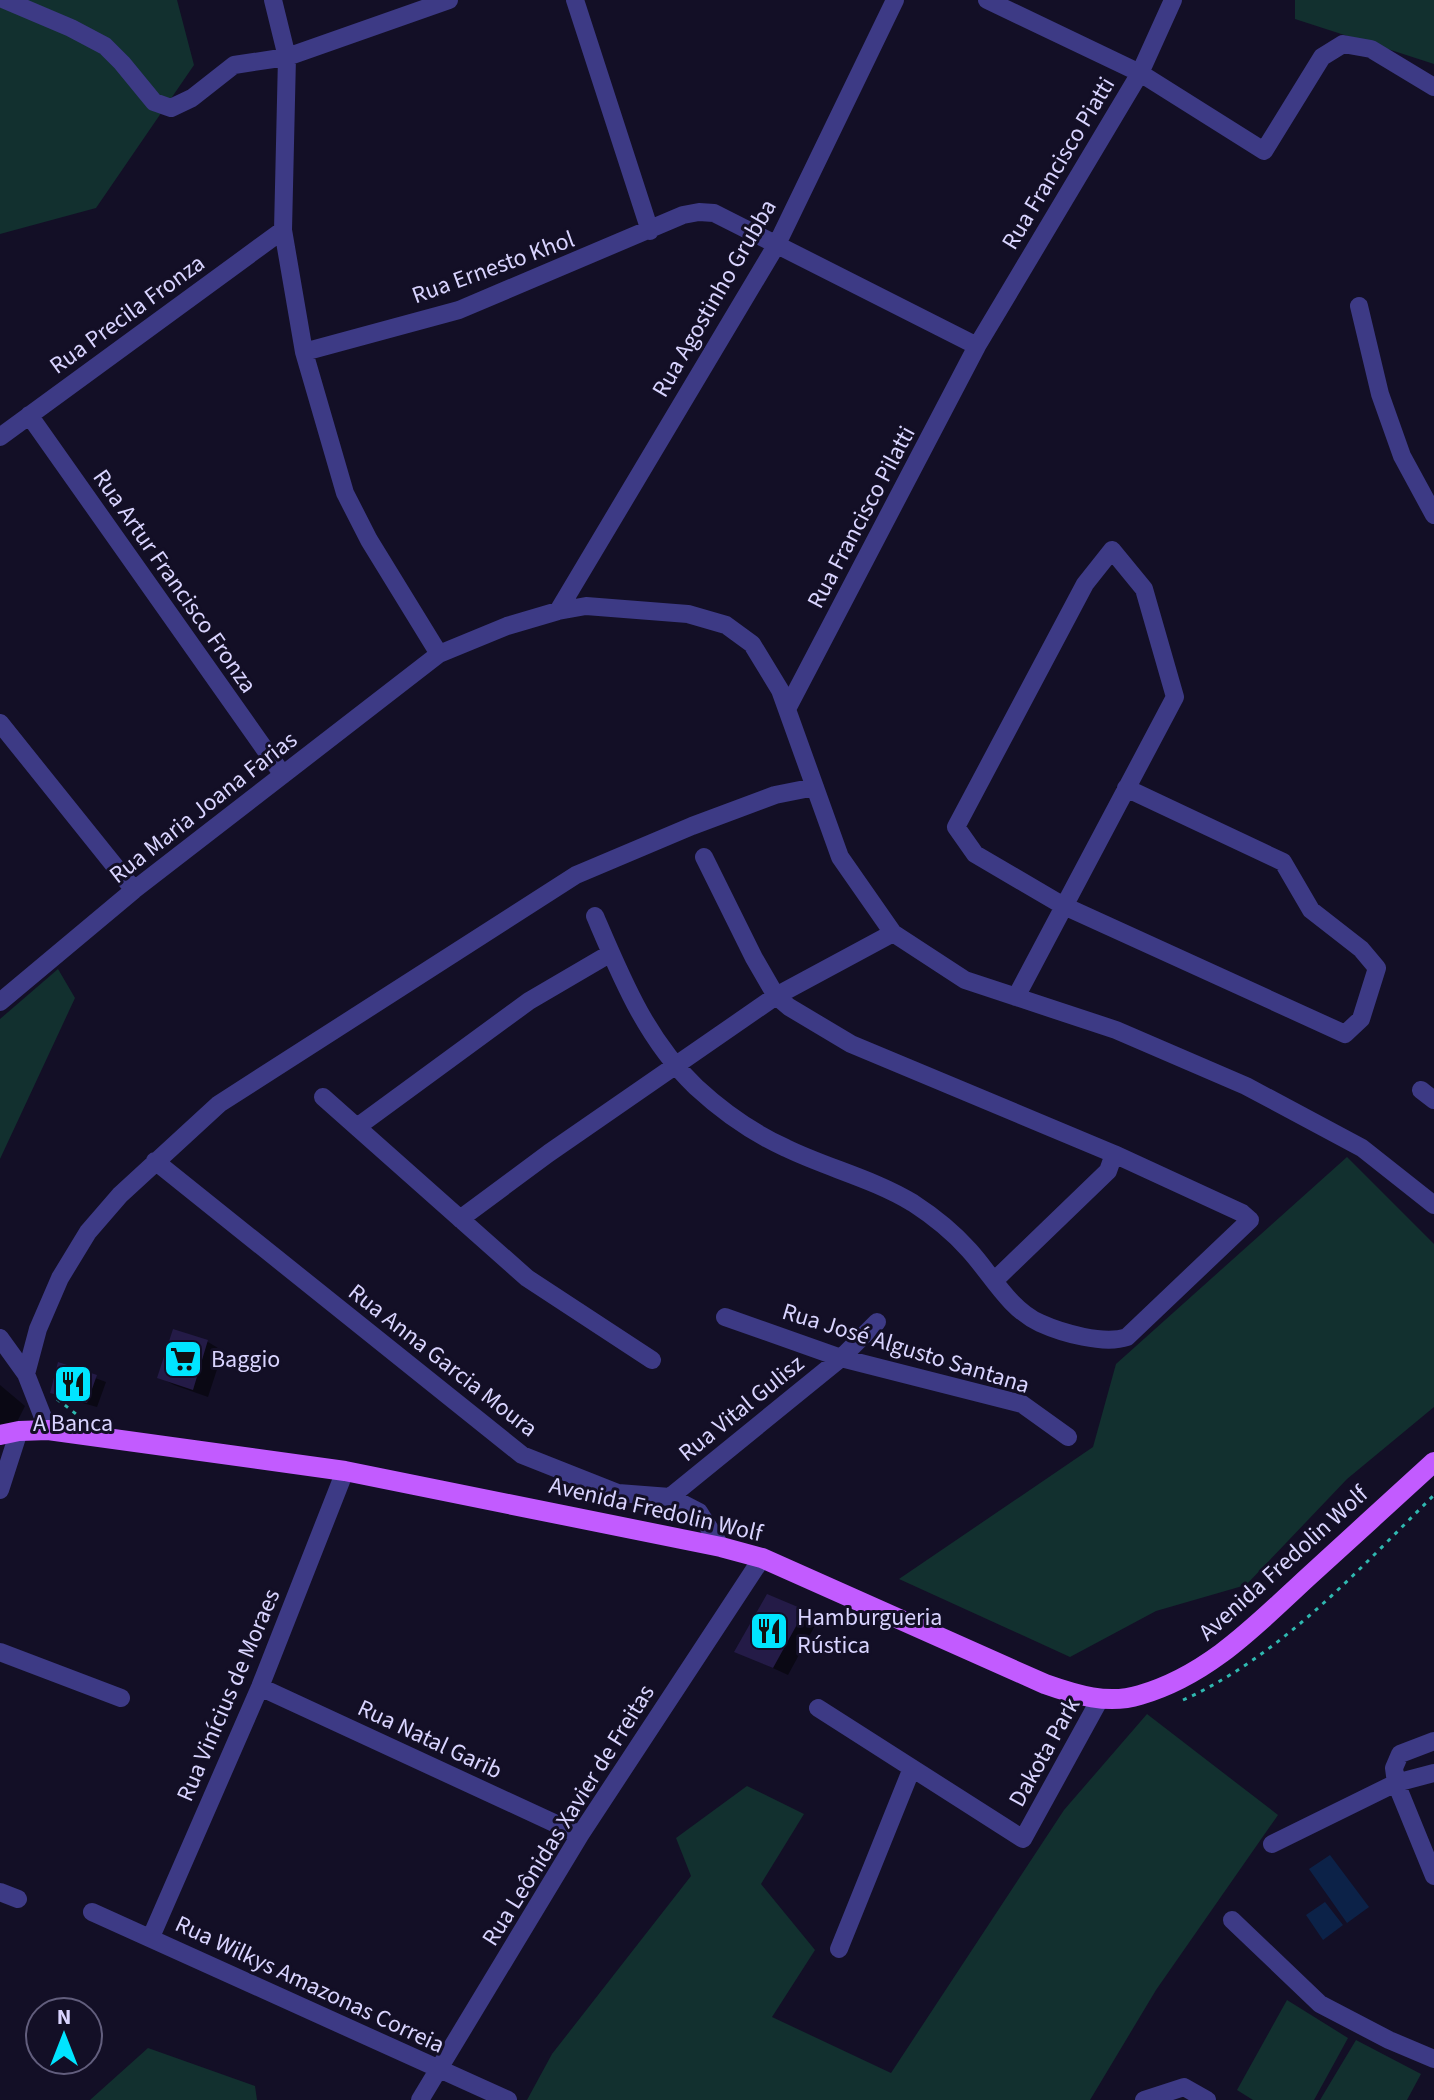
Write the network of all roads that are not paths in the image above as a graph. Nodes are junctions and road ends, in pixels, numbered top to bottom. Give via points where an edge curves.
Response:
1 (5, 0) edge
2 (273, 0) edge
3 (449, 0) edge
4 (575, 0) edge
5 (895, 0) edge
6 (987, 0) edge
7 (1173, 0) edge
8 (287, 57) junction
9 (1140, 73) junction
10 (1434, 87) edge
11 (283, 230) junction
12 (650, 231) junction
13 (777, 244) junction
14 (1359, 306) dead end
15 (977, 346) junction
16 (304, 352) junction
17 (29, 415) junction
18 (0, 437) edge
19 (1434, 515) edge
20 (558, 611) junction
21 (439, 654) junction
22 (787, 709) junction
23 (0, 723) edge
24 (283, 775) junction
25 (815, 787) junction
26 (1126, 788) junction
27 (704, 857) dead end
28 (134, 890) junction
29 (1062, 905) junction
30 (595, 916) dead end
31 (893, 933) junction
32 (611, 953) junction
33 (776, 996) junction
34 (1016, 997) junction
35 (0, 1002) edge
36 (676, 1066) junction
37 (323, 1097) dead end
38 (357, 1127) junction
39 (1114, 1154) junction
40 (155, 1161) junction
41 (1434, 1205) edge
42 (460, 1219) junction
43 (994, 1281) junction
44 (725, 1317) dead end
45 (877, 1322) dead end
46 (0, 1338) edge
47 (841, 1358) junction
48 (652, 1360) dead end
49 (26, 1374) junction
50 (48, 1430) junction
51 (10, 1433) edge
52 (1068, 1437) dead end
53 (1434, 1462) edge
54 (345, 1471) junction
55 (0, 1490) edge
56 (670, 1497) junction
57 (721, 1547) junction
58 (762, 1558) junction
59 (0, 1652) edge
60 (260, 1687) junction
61 (121, 1698) dead end
62 (1100, 1699) junction
63 (818, 1708) dead end
64 (1434, 1741) edge
65 (912, 1768) junction
66 (1434, 1773) edge
67 (1396, 1783) junction
68 (580, 1835) junction
69 (1272, 1844) dead end
70 (1434, 1876) edge
71 (0, 1892) edge
72 (18, 1899) dead end
73 (92, 1912) dead end
74 (1232, 1920) dead end
75 (151, 1937) junction
76 (839, 1949) dead end
77 (1434, 2059) edge
78 (439, 2070) junction
79 (420, 2100) edge
80 (508, 2100) edge
81 (1144, 2100) edge
82 (1207, 2100) edge

1 - 8 street via 105,46 154,102 171,108 234,65
2 - 8 street
3 - 8 street
4 - 12 street
5 - 13 street, Rua Agostinho Grubba
6 - 9 street
7 - 9 street, Rua Francisco Piatti
8 - 11 street
9 - 10 street via 1264,151 1322,57 1343,44 1371,49
9 - 15 street, Rua Francisco Piatti
11 - 16 street
11 - 17 street, Rua Precila Fronza
12 - 13 street, Rua Ernesto Khol via 683,215 714,213
12 - 16 street, Rua Ernesto Khol via 459,310
13 - 15 street, Rua Ernesto Khol
13 - 20 street, Rua Agostinho Grubba
14 - 19 street via 1380,394 1402,456
15 - 22 street, Rua Francisco Pilatti
16 - 21 street via 345,493
17 - 18 street, Rua Precila Fronza
17 - 24 street, Rua Artur Francisco Fronza
20 - 21 street, Rua Maria Joana Farias
20 - 22 street, Rua Maria Joana Farias via 586,606 688,614 726,625 752,644
21 - 24 street, Rua Maria Joana Farias
22 - 25 street, Rua Maria Joana Farias
23 - 28 street
24 - 28 street, Rua Maria Joana Farias
25 - 31 street, Rua Maria Joana Farias via 840,857
25 - 40 street via 775,795 576,875 219,1104
26 - 29 street
26 - 29 street via 1283,862 1311,910 1377,968 1361,1019 1345,1034
26 - 29 street via 1175,697 1144,589 1112,550 1085,584 956,827 975,854
27 - 33 street
28 - 35 street, Rua Maria Joana Farias
29 - 34 street
30 - 32 street
31 - 33 street
31 - 34 street via 965,980
32 - 36 street via 634,1005
32 - 38 street via 529,1001
33 - 36 street
33 - 39 street via 851,1044
34 - 41 street via 1116,1030 1246,1086 1362,1148
36 - 42 street
36 - 43 street via 716,1104 761,1135 913,1203 951,1232
37 - 38 street
38 - 42 street
39 - 43 street via 1108,1171
39 - 43 street via 1250,1220 1127,1337 1116,1341 1041,1324 1023,1314
40 - 49 street via 88,1232 60,1278
40 - 56 street, Rua Anna Garcia Moura via 522,1455 618,1493
42 - 48 street via 527,1278
44 - 47 street, Rua José Algusto Santana
45 - 47 street, Rua Vital Gulisz
46 - 49 street
47 - 52 street, Rua José Algusto Santana via 1022,1404
47 - 56 street, Rua Vital Gulisz
49 - 50 street
50 - 51 main road, Avenida Fredolin Wolf
50 - 54 main road, Avenida Fredolin Wolf
51 - 55 street
53 - 62 main road, Avenida Fredolin Wolf via 1239,1641 1198,1671 1139,1696
54 - 57 main road, Avenida Fredolin Wolf
54 - 60 street, Rua Vinícius de Moraes
56 - 57 street, Rua Anna Garcia Moura via 699,1512
57 - 58 main road, Avenida Fredolin Wolf
58 - 62 main road, Avenida Fredolin Wolf via 1045,1684
58 - 68 street, Rua Leônidas Xavier de Freitas
59 - 61 street
60 - 68 street, Rua Natal Garib
60 - 75 street, Rua Vinícius de Moraes
62 - 65 street, Dakota Park via 1023,1839
63 - 65 street, Dakota Park
64 - 67 street via 1400,1754 1394,1768
65 - 76 street
66 - 67 street
67 - 69 street
67 - 70 street
68 - 78 street, Rua Leônidas Xavier de Freitas
71 - 72 street
73 - 75 street, Rua Wilkys Amazonas Correia
74 - 77 street via 1320,2004
75 - 78 street, Rua Wilkys Amazonas Correia
78 - 79 street, Rua Leônidas Xavier de Freitas
78 - 80 street, Rua Wilkys Amazonas Correia
81 - 82 street via 1184,2087

